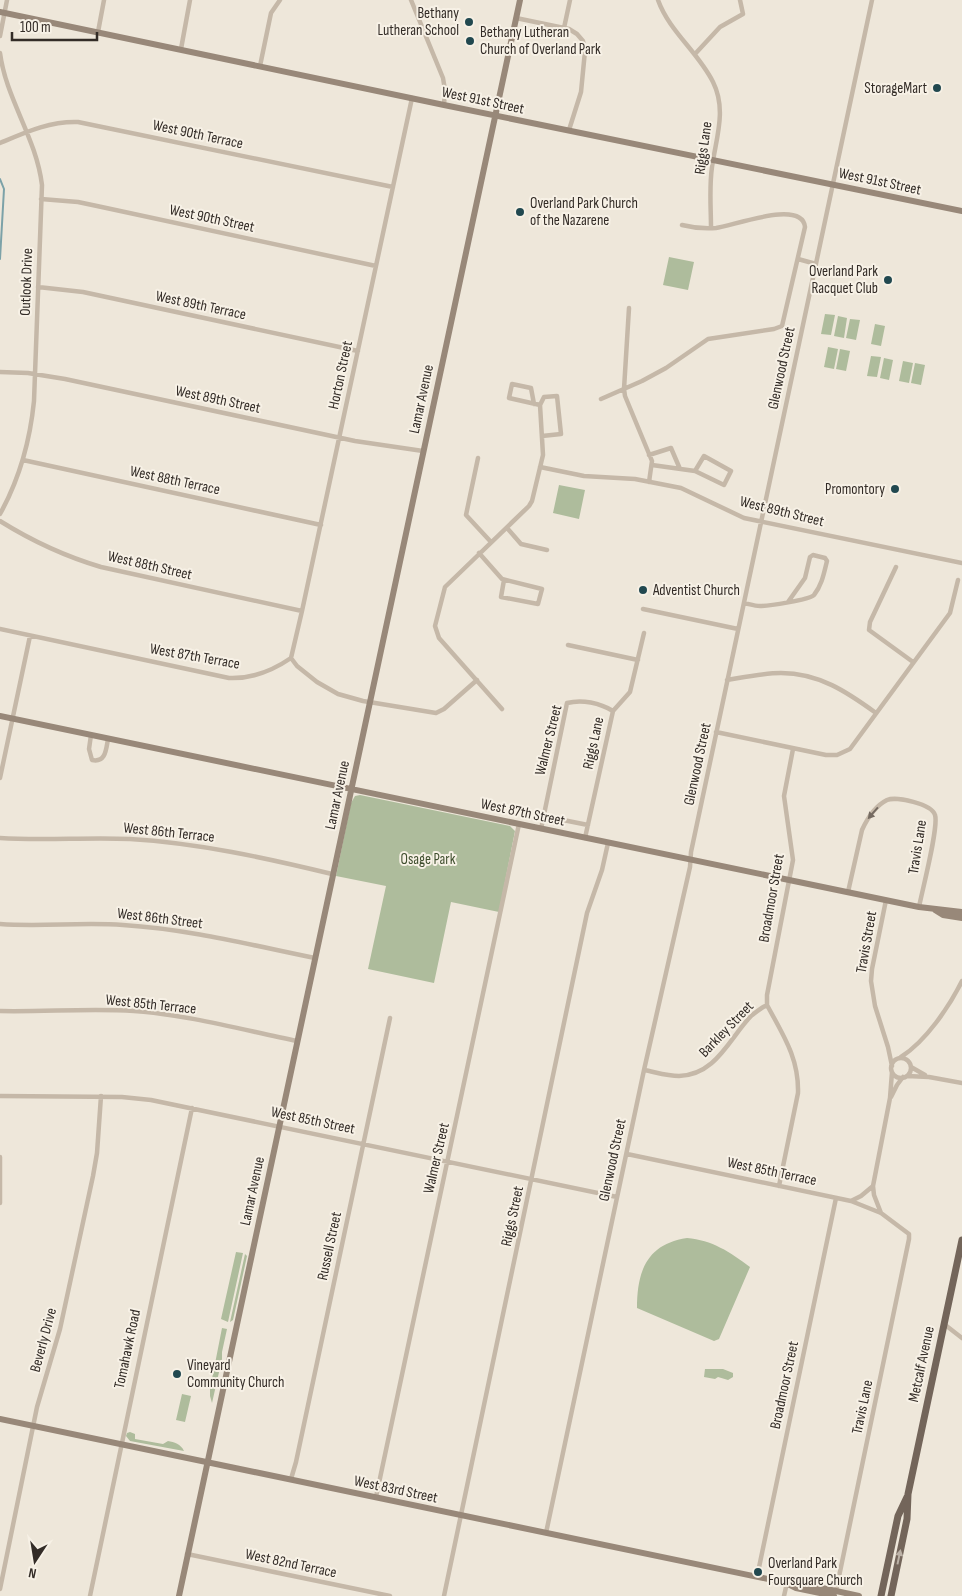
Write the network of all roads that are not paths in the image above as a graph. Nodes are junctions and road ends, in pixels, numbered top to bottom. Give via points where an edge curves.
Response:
1 (7, 0) edge
2 (104, 0) edge
3 (190, 0) edge
4 (280, 0) edge
5 (412, 0) edge
6 (520, 0) edge
7 (570, 0) edge
8 (658, 0) edge
9 (740, 0) edge
10 (872, 0) edge
11 (2, 12) edge
12 (516, 18) junction
13 (564, 28) junction
14 (98, 32) junction
15 (0, 36) edge
16 (181, 49) junction
17 (0, 53) edge
18 (695, 54) junction
19 (260, 66) junction
20 (412, 98) junction
21 (444, 105) junction
22 (495, 115) junction
23 (569, 130) junction
24 (28, 132) junction
25 (0, 143) edge
26 (714, 160) junction
27 (833, 184) junction
28 (393, 187) junction
29 (41, 200) junction
30 (962, 211) edge
31 (682, 225) dead end
32 (711, 228) junction
33 (798, 259) junction
34 (816, 264) junction
35 (376, 266) junction
36 (38, 287) junction
37 (629, 308) dead end
38 (358, 352) junction
39 (0, 372) edge
40 (35, 374) junction
41 (624, 389) junction
42 (601, 399) dead end
43 (537, 404) junction
44 (542, 436) junction
45 (340, 438) junction
46 (423, 451) junction
47 (649, 455) junction
48 (478, 458) dead end
49 (23, 460) junction
50 (652, 465) junction
51 (540, 467) junction
52 (680, 469) junction
53 (695, 471) junction
54 (648, 482) junction
55 (0, 514) edge
56 (0, 521) edge
57 (761, 522) junction
58 (321, 525) junction
59 (507, 528) junction
60 (491, 542) junction
61 (547, 550) dead end
62 (480, 553) junction
63 (962, 563) edge
64 (896, 566) dead end
65 (504, 580) junction
66 (958, 580) dead end
67 (788, 602) junction
68 (744, 603) junction
69 (643, 609) dead end
70 (302, 611) junction
71 (0, 629) edge
72 (738, 629) junction
73 (644, 633) dead end
74 (30, 636) junction
75 (568, 645) dead end
76 (291, 658) junction
77 (638, 660) junction
78 (914, 662) junction
79 (477, 680) junction
80 (728, 680) junction
81 (370, 701) junction
82 (502, 709) dead end
83 (613, 711) junction
84 (876, 713) junction
85 (0, 716) edge
86 (12, 719) junction
87 (716, 732) junction
88 (91, 735) junction
89 (108, 739) junction
90 (792, 748) junction
91 (0, 778) edge
92 (351, 790) junction
93 (544, 816) junction
94 (519, 824) junction
95 (588, 825) junction
96 (541, 829) junction
97 (0, 838) edge
98 (585, 838) junction
99 (608, 842) junction
100 (690, 859) junction
101 (332, 874) junction
102 (789, 880) junction
103 (848, 892) junction
104 (886, 900) junction
105 (919, 906) junction
106 (934, 909) junction
107 (962, 912) edge
108 (962, 918) edge
109 (0, 924) edge
110 (315, 958) junction
111 (962, 982) edge
112 (767, 1005) junction
113 (0, 1010) edge
114 (390, 1018) dead end
115 (297, 1041) junction
116 (916, 1046) junction
117 (888, 1047) junction
118 (900, 1058) junction
119 (892, 1066) junction
120 (911, 1066) junction
121 (644, 1070) junction
122 (892, 1072) junction
123 (905, 1076) junction
124 (929, 1077) junction
125 (962, 1083) edge
126 (0, 1096) edge
127 (101, 1096) junction
128 (890, 1098) junction
129 (192, 1108) junction
130 (279, 1126) junction
131 (363, 1144) junction
132 (627, 1154) junction
133 (0, 1157) edge
134 (449, 1162) junction
135 (532, 1178) junction
136 (779, 1186) junction
137 (873, 1186) junction
138 (0, 1189) edge
139 (617, 1197) junction
140 (836, 1198) junction
141 (851, 1201) junction
142 (0, 1203) edge
143 (881, 1213) junction
144 (906, 1230) joint
145 (962, 1240) edge
146 (959, 1268) edge
147 (944, 1324) junction
148 (962, 1338) edge
149 (0, 1419) edge
150 (33, 1426) junction
151 (120, 1444) junction
152 (207, 1462) junction
153 (291, 1480) junction
154 (908, 1494) junction
155 (376, 1497) junction
156 (461, 1515) junction
157 (546, 1533) junction
158 (187, 1554) junction
159 (757, 1577) junction
160 (787, 1584) junction
161 (0, 1590) edge
162 (835, 1593) edge
163 (90, 1596) edge
164 (178, 1596) edge
165 (390, 1596) edge
166 (444, 1596) edge
167 (784, 1596) edge
168 (859, 1596) edge
169 (881, 1596) edge
170 (891, 1596) edge

1 - 11 street
2 - 14 street
3 - 16 street
4 - 19 street via 271,14
5 - 21 street via 443,78
6 - 12 street, Lamar Avenue
7 - 13 street
8 - 18 street, Riggs Lane via 667,20
9 - 18 street via 743,14 720,27
10 - 27 street, Glenwood Street
11 - 14 street, West 91st Street
11 - 15 street
12 - 13 street
12 - 22 street, Lamar Avenue
13 - 23 street via 576,34 585,51 581,92
14 - 16 street, West 91st Street
16 - 19 street, West 91st Street
17 - 24 street, Outlook Drive via 4,75
18 - 26 street, Riggs Lane via 718,96 720,123
19 - 20 street, West 91st Street
20 - 21 street, West 91st Street
20 - 28 street, Horton Street
21 - 22 street, West 91st Street
22 - 23 street, West 91st Street
22 - 46 street, Lamar Avenue
23 - 26 street, West 91st Street
24 - 25 street, West 90th Terrace
24 - 28 street, West 90th Terrace via 55,122 78,122
24 - 29 street, Outlook Drive via 40,173
26 - 27 street, West 91st Street
26 - 32 street, Riggs Lane
27 - 30 street, West 91st Street
27 - 34 street, Glenwood Street
28 - 35 street, Horton Street
29 - 35 street, West 90th Street via 78,202
29 - 36 street, Outlook Drive
31 - 32 street
32 - 33 street via 776,214 797,217 804,224
33 - 34 street
33 - 41 street via 780,328 708,339 666,368
34 - 57 street, Glenwood Street
35 - 38 street, Horton Street
36 - 38 street, West 89th Terrace via 83,292
36 - 40 street, Outlook Drive
37 - 41 street
38 - 45 street, Horton Street
39 - 40 street, West 89th Street
40 - 45 street, West 89th Street
40 - 49 street, Outlook Drive via 32,422
41 - 42 street
41 - 47 street
43 - 43 street via 509,398 512,384 531,388
43 - 44 street
43 - 44 street via 544,397 557,396 561,434
44 - 51 street
45 - 46 street, West 89th Street
45 - 58 street, Horton Street
46 - 81 street, Lamar Avenue
47 - 50 street
47 - 52 street via 671,448
48 - 60 street via 466,515
49 - 55 street, Outlook Drive
49 - 58 street, West 88th Terrace
50 - 52 street
50 - 54 street
51 - 54 street, West 89th Street via 584,476
51 - 59 street via 532,502
52 - 53 street
53 - 53 street via 724,485 731,471 704,456
54 - 57 street, West 89th Street via 688,490 739,516
56 - 70 street, West 88th Street via 38,544 85,562
57 - 63 street, West 89th Street
57 - 68 street, Glenwood Street
58 - 70 street, Horton Street
59 - 60 street
59 - 61 street via 522,544
60 - 62 street
62 - 65 street
62 - 79 street via 443,589 435,626 439,638
64 - 78 street via 869,630
65 - 65 street via 542,589 538,604 501,597
66 - 78 street via 950,613
67 - 67 street via 814,595 823,578 826,559 810,557 805,578
67 - 68 street via 761,606
68 - 72 street, Glenwood Street
69 - 72 street
70 - 76 street, Horton Street
71 - 74 street, West 87th Terrace
72 - 80 street, Glenwood Street
73 - 77 street
74 - 76 street, West 87th Terrace via 229,678 255,676
74 - 86 street
75 - 77 street
76 - 81 street via 327,688 351,698
77 - 83 street, Riggs Lane via 630,692
78 - 84 street
79 - 81 street via 436,713
79 - 82 street
80 - 84 street via 782,673 809,677 838,687
80 - 87 street, Glenwood Street
81 - 92 street, Lamar Avenue
83 - 93 street, Walmer Street via 606,706 577,700 568,703
83 - 95 street, Riggs Lane
84 - 90 street via 850,749 844,752 826,755
85 - 86 street, West 87th Street
86 - 88 street, West 87th Street
86 - 91 street
87 - 90 street
87 - 100 street, Glenwood Street
88 - 89 street, West 87th Street
88 - 89 street via 89,748 92,760 102,759
89 - 92 street, West 87th Street
90 - 102 street, Broadmoor Street via 784,796 793,850
92 - 94 street, West 87th Street
92 - 101 street, Lamar Avenue
93 - 95 street
93 - 96 street, Walmer Street
94 - 96 street, West 87th Street
94 - 134 street, Walmer Street
95 - 98 street, Riggs Lane
96 - 98 street, West 87th Street
97 - 101 street, West 86th Terrace via 165,842
98 - 99 street, West 87th Street
99 - 100 street, West 87th Street
99 - 135 street, Riggs Street via 587,913
100 - 102 street, West 87th Street
100 - 121 street, Glenwood Street
101 - 110 street, Lamar Avenue
102 - 103 street, West 87th Street
102 - 112 street, Broadmoor Street via 766,995
103 - 104 street, West 87th Street
105 -> 103 street, Travis Lane via 936,817 931,808 894,798 878,807 866,821
104 - 105 street, West 87th Street
104 - 117 street, Travis Street via 871,981
105 - 106 street, West 87th Street
106 - 107 street, West 87th Street
106 - 108 street, West 87th Street via 943,915
109 - 110 street, West 86th Street via 107,924 158,928
110 - 115 street, Lamar Avenue
111 - 116 street via 946,1009
112 - 121 street, Barkley Street via 751,1016 716,1060 703,1070 676,1076
112 - 136 street via 794,1057 798,1081
113 - 115 street, West 85th Terrace via 135,1012
114 - 131 street, Russell Street
115 - 130 street, Lamar Avenue
116 - 118 street
116 - 120 street
117 - 118 street, Travis Street
117 - 119 street, Travis Street
118 - 119 street
118 - 120 street
119 - 122 street
120 - 123 street
120 - 124 street
121 - 132 street, Glenwood Street
122 - 123 street via 896,1076
122 - 128 street
123 - 124 street
123 - 128 street
124 - 125 street
126 - 127 street, West 85th Street
127 - 129 street, West 85th Street via 151,1100
127 - 150 street, Beverly Drive via 91,1185 60,1329
128 - 137 street
129 - 130 street, West 85th Street
129 - 151 street, Tomahawk Road
130 - 131 street, West 85th Street
130 - 152 street, Lamar Avenue
131 - 134 street, West 85th Street
131 - 153 street, Russell Street
132 - 136 street, West 85th Terrace
132 - 139 street, Glenwood Street
133 - 138 street
134 - 135 street, West 85th Street
134 - 155 street, Walmer Street
135 - 139 street, West 85th Street
135 - 156 street, Riggs Street
136 - 140 street, West 85th Terrace
137 - 141 street
137 - 143 street
138 - 142 street
139 - 157 street, Glenwood Street
140 - 141 street, West 85th Terrace
140 - 159 street, Broadmoor Street
141 - 143 street, West 85th Terrace
143 - 144 street, West 85th Terrace
144 - 162 street, Travis Lane via 909,1239
145 - 146 main road, Metcalf Avenue
146 - 147 main road, Metcalf Avenue
147 - 148 street
147 - 154 main road, Metcalf Avenue
149 - 150 street, West 83rd Street
150 - 151 street, West 83rd Street
150 - 161 street, Beverly Drive
151 - 152 street, West 83rd Street
151 - 163 street, Tomahawk Road
152 - 153 street, West 83rd Street
152 - 158 street, Lamar Avenue
153 - 155 street, West 83rd Street
154 - 169 main road, Metcalf Avenue via 898,1516
170 -> 154 main road, Metcalf Avenue via 908,1518
155 - 156 street, West 83rd Street
156 - 157 street, West 83rd Street
156 - 166 street, Riggs Street
157 - 159 street, West 83rd Street
158 - 164 street, Lamar Avenue
158 - 165 street, West 82nd Terrace
159 - 160 street, West 83rd Street
160 - 162 street, West 83rd Street
160 - 167 street
162 - 168 street, West 83rd Street

